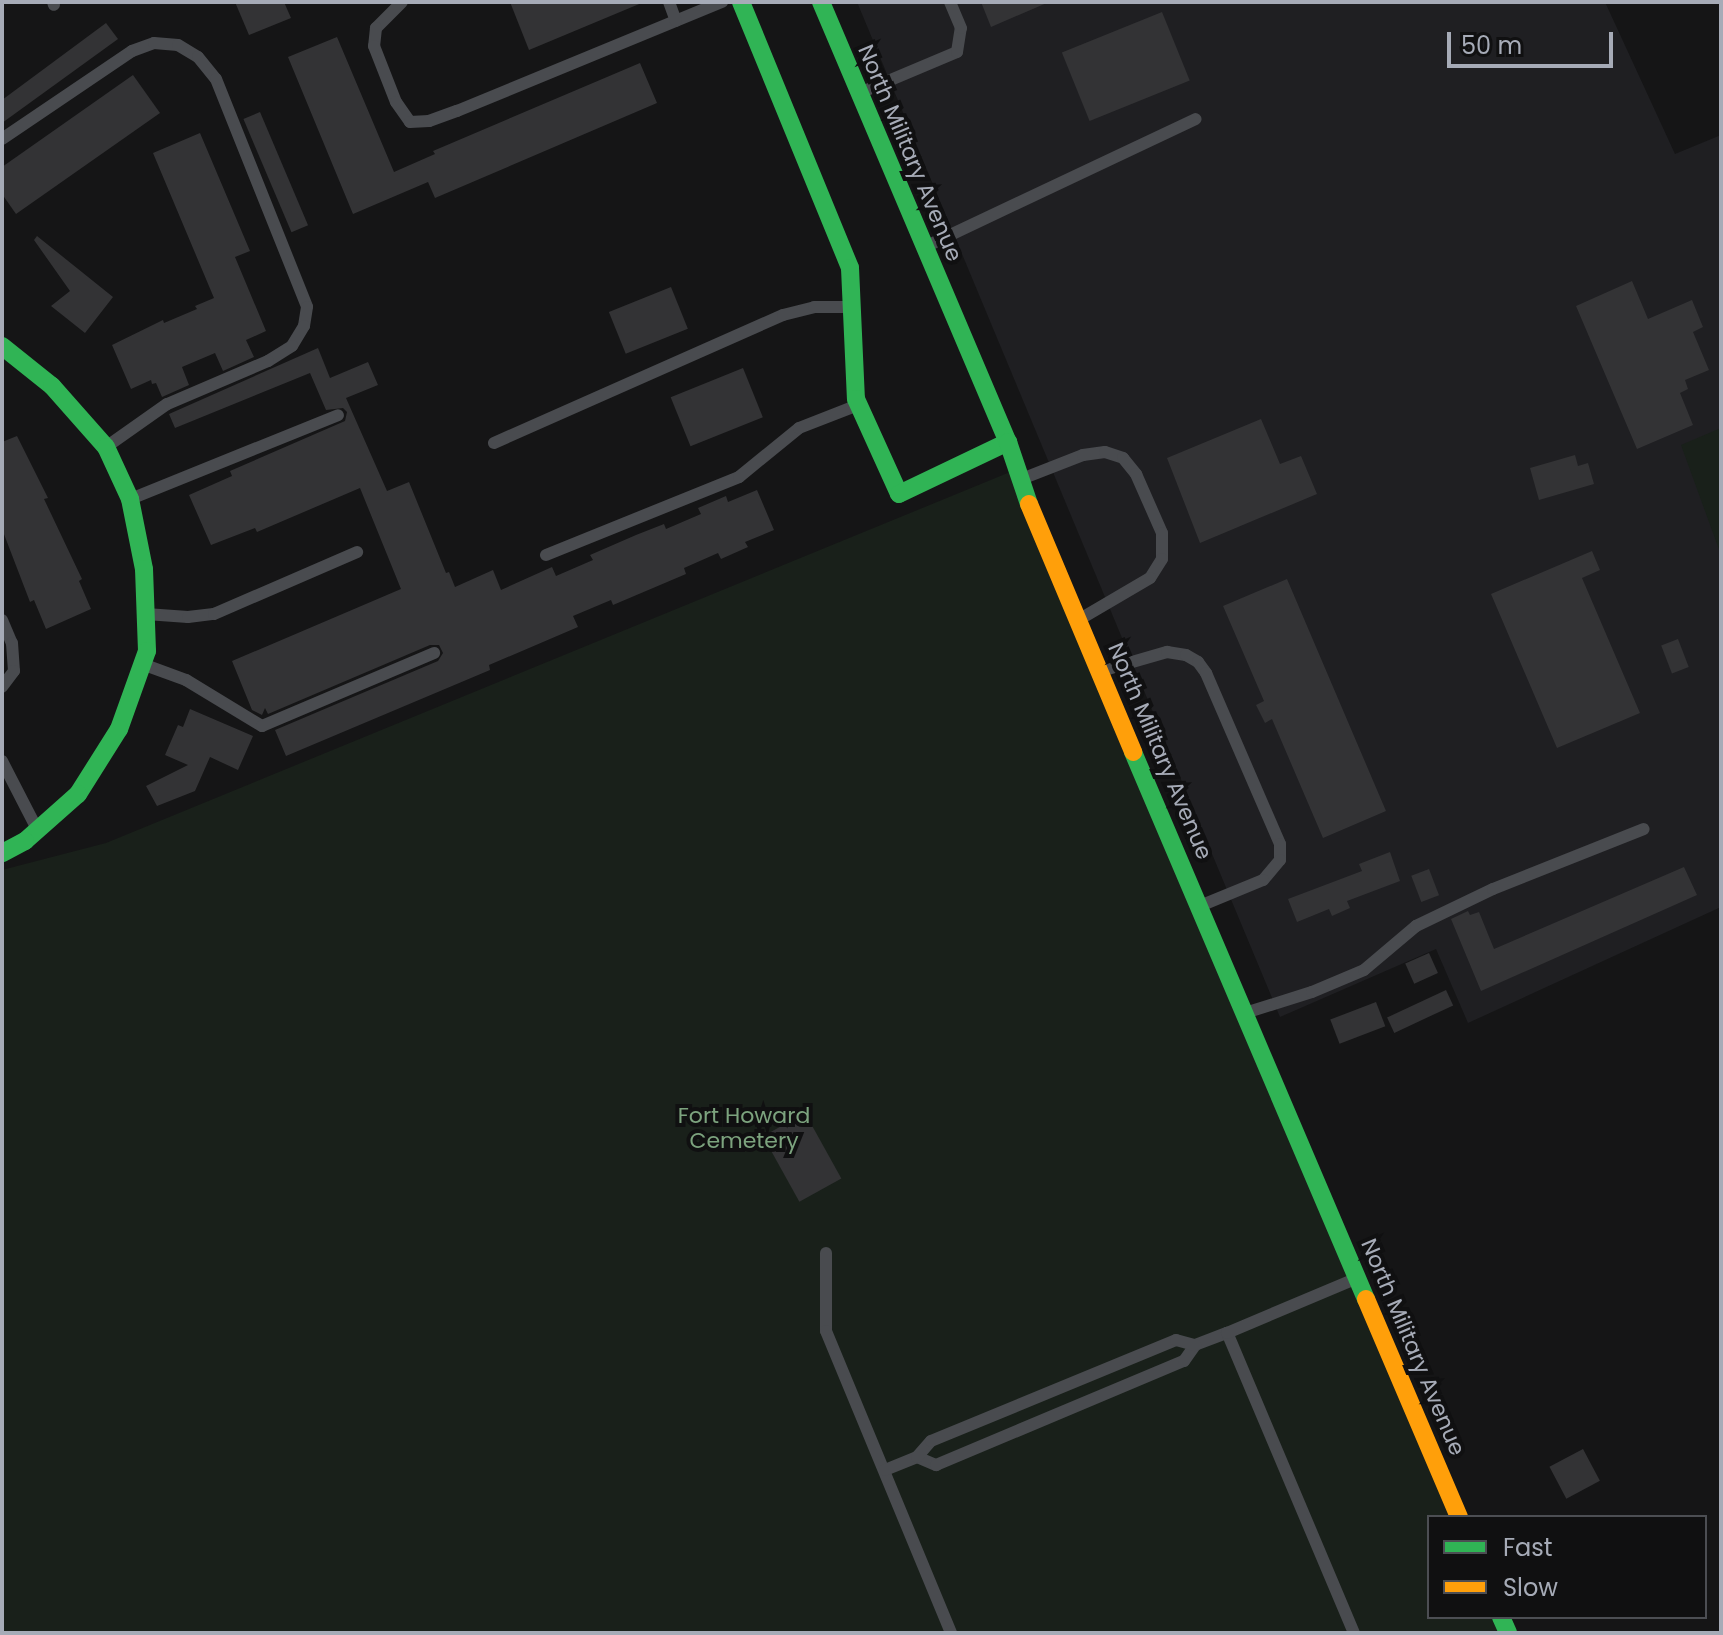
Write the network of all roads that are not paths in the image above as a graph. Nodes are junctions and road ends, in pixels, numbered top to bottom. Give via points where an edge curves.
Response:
1 (402, 2) edge
2 (669, 2) edge
3 (722, 2) edge
4 (741, 2) edge
5 (821, 2) edge
6 (950, 2) edge
7 (676, 21) junction
8 (859, 93) junction
9 (1196, 119) dead end
10 (2, 139) edge
11 (923, 248) junction
12 (852, 307) junction
13 (2, 346) edge
14 (858, 405) junction
15 (338, 415) dead end
16 (1008, 442) junction
17 (494, 443) dead end
18 (106, 447) junction
19 (1019, 480) junction
20 (130, 499) junction
21 (357, 552) dead end
22 (546, 555) dead end
23 (146, 614) junction
24 (2, 620) edge
25 (1077, 620) junction
26 (434, 653) dead end
27 (142, 664) junction
28 (1100, 671) junction
29 (2, 687) edge
30 (2, 761) edge
31 (1644, 829) dead end
32 (38, 830) junction
33 (2, 853) edge
34 (1200, 906) junction
35 (1245, 1013) junction
36 (826, 1253) dead end
37 (1358, 1278) junction
38 (1227, 1333) junction
39 (1195, 1345) junction
40 (917, 1457) junction
41 (885, 1470) junction
42 (1458, 1515) edge
43 (951, 1633) edge
44 (1354, 1633) edge

1 - 7 lane via 376,28 374,46 396,102 410,122 457,111
2 - 7 lane
3 - 7 lane
4 - 12 main road via 850,268
5 - 8 main road, North Military Avenue
6 - 8 lane via 961,28 957,52
8 - 11 main road, North Military Avenue
9 - 11 lane
10 - 18 lane via 132,51 154,43 178,45 198,57 216,79 307,307 304,326 292,346 167,404
11 - 16 main road, North Military Avenue
12 - 14 main road
12 - 17 lane via 814,307 783,315
13 - 18 main road via 16,364 52,386
14 - 16 main road via 899,494
14 - 22 lane via 799,428 739,477
15 - 20 lane
16 - 19 main road, North Military Avenue
18 - 20 main road
19 - 25 main road, North Military Avenue
19 - 25 lane via 1083,455 1105,452 1123,458 1136,474 1162,533 1162,559 1150,578
20 - 23 main road via 144,569
21 - 23 lane via 214,614
23 - 27 main road
24 - 29 lane via 12,643 14,671
25 - 28 main road, North Military Avenue
26 - 27 lane via 262,726 196,685
27 - 32 main road via 119,729 87,781
28 - 34 main road, North Military Avenue
28 - 34 lane via 1167,652 1198,662 1280,844 1274,872
30 - 32 lane
31 - 35 lane via 1416,926 1364,970
32 - 33 main road
34 - 35 main road, North Military Avenue
35 - 37 main road, North Military Avenue
36 - 41 lane via 826,1331
37 - 38 lane
37 - 42 main road, North Military Avenue
38 - 39 lane
38 - 44 lane
39 - 40 lane via 1176,1340 931,1441
39 - 40 lane via 1184,1361 936,1465
40 - 41 lane
41 - 43 lane

